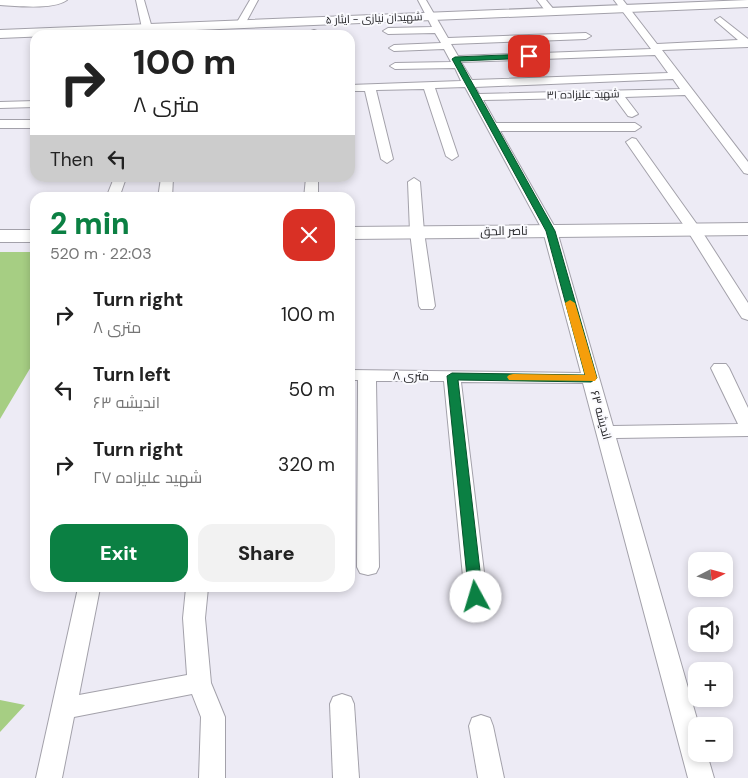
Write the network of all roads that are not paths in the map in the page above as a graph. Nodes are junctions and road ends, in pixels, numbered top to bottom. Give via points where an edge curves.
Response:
1 (63, 0) edge
2 (140, 0) edge
3 (254, 0) edge
4 (422, 0) edge
5 (541, 0) edge
6 (0, 2) edge
7 (37, 2) edge
8 (696, 2) edge
9 (722, 2) edge
10 (748, 3) edge
11 (622, 4) edge
12 (550, 11) junction
13 (431, 16) junction
14 (720, 20) dead end
15 (242, 24) junction
16 (139, 30) edge
17 (439, 30) junction
18 (388, 31) dead end
19 (30, 33) edge
20 (0, 34) edge
21 (586, 36) dead end
22 (447, 44) junction
23 (748, 44) edge
24 (394, 48) dead end
25 (657, 50) junction
26 (457, 62) junction
27 (394, 66) dead end
28 (677, 76) junction
29 (468, 82) junction
30 (428, 84) junction
31 (370, 87) junction
32 (355, 88) edge
33 (690, 92) junction
34 (584, 94) junction
35 (617, 94) junction
36 (476, 97) junction
37 (30, 104) edge
38 (0, 105) edge
39 (594, 108) dead end
40 (632, 114) dead end
41 (0, 124) edge
42 (30, 124) edge
43 (493, 127) junction
44 (634, 127) dead end
45 (632, 142) dead end
46 (452, 156) dead end
47 (387, 159) dead end
48 (748, 170) edge
49 (414, 182) dead end
50 (748, 229) edge
51 (694, 230) junction
52 (550, 231) junction
53 (417, 232) junction
54 (355, 233) edge
55 (0, 236) edge
56 (30, 236) edge
57 (427, 306) dead end
58 (748, 315) edge
59 (720, 368) dead end
60 (358, 375) edge
61 (452, 376) junction
62 (591, 378) junction
63 (748, 429) edge
64 (606, 432) junction
65 (368, 567) dead end
66 (88, 592) edge
67 (197, 592) edge
68 (476, 597) dead end
69 (199, 683) junction
70 (342, 704) dead end
71 (64, 708) junction
72 (481, 726) dead end
73 (50, 778) edge
74 (212, 778) edge
75 (346, 778) edge
76 (491, 778) edge
77 (701, 778) edge

1 - 7 street
2 - 16 street
3 - 15 street
4 - 13 street, اندیشه ۶۳
5 - 12 street
6 - 7 street
8 - 9 street, شهیدان نیازی - ایثار ۵
8 - 11 street, شهیدان نیازی - ایثار ۵
9 - 10 street, شهیدان نیازی - ایثار ۵
11 - 12 street, شهیدان نیازی - ایثار ۵
11 - 25 street
12 - 13 street, شهیدان نیازی - ایثار ۵
13 - 15 street, شهیدان نیازی - ایثار ۵
13 - 17 street, اندیشه ۶۳
14 - 23 street
15 - 16 street, شهیدان نیازی - ایثار ۵
17 - 18 street
17 - 22 street, اندیشه ۶۳
19 - 20 street, شهیدان نیازی - ایثار ۵
21 - 22 street
22 - 24 street
22 - 26 street, اندیشه ۶۳
23 - 25 street
25 - 26 street
25 - 28 street
26 - 27 street
26 - 29 street, اندیشه ۶۳
28 - 29 street
28 - 33 street
29 - 30 street
29 - 36 street, اندیشه ۶۳
30 - 31 street
30 - 46 street
31 - 32 street
31 - 47 street
33 - 35 street, شهید علیزاده ۳۱
33 - 48 street
34 - 35 street, شهید علیزاده ۳۱
34 - 36 street, شهید علیزاده ۳۱
34 - 39 street
35 - 40 street
36 - 43 street, اندیشه ۶۳
37 - 38 street
41 - 42 street
43 - 44 street
43 - 52 street, اندیشه ۶۳
45 - 51 street
49 - 53 street
50 - 51 street, ناصر الحق
51 - 52 street, ناصر الحق
51 - 58 street
52 - 53 street, ناصر الحق
52 - 62 street, اندیشه ۶۳
53 - 54 street, ناصر الحق
53 - 57 street
55 - 56 street
59 - 63 street
60 - 61 street, ۸ متری
60 - 65 street
61 - 62 street, ۸ متری
61 - 68 street
62 - 64 street, اندیشه ۶۳
63 - 64 street
64 - 77 street, اندیشه ۶۳
66 - 71 street
67 - 69 street via 194,618
69 - 71 street
69 - 74 street via 213,717
70 - 75 street
71 - 73 street
72 - 76 street

